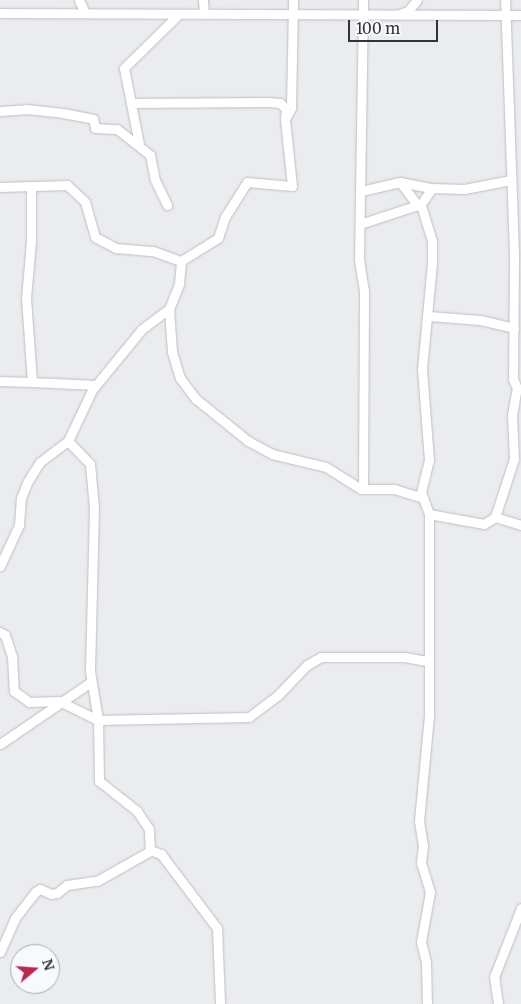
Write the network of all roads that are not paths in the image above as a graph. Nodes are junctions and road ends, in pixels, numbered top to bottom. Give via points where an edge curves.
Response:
1 (78, 0) edge
2 (203, 0) edge
3 (293, 0) edge
4 (363, 0) edge
5 (417, 0) edge
6 (505, 0) edge
7 (0, 13) edge
8 (85, 14) junction
9 (179, 14) junction
10 (204, 14) junction
11 (292, 15) junction
12 (364, 15) junction
13 (397, 15) junction
14 (505, 15) junction
15 (521, 16) edge
16 (131, 103) junction
17 (0, 111) edge
18 (285, 119) junction
19 (139, 144) junction
20 (511, 180) junction
21 (400, 182) junction
22 (0, 187) edge
23 (31, 187) junction
24 (432, 188) junction
25 (361, 191) junction
26 (167, 205) dead end
27 (419, 205) junction
28 (360, 224) junction
29 (182, 261) junction
30 (169, 309) junction
31 (428, 316) junction
32 (514, 328) junction
33 (518, 365) edge
34 (0, 381) edge
35 (32, 382) junction
36 (96, 385) junction
37 (68, 441) junction
38 (363, 489) junction
39 (421, 497) junction
40 (429, 514) junction
41 (495, 517) junction
42 (521, 525) edge
43 (0, 566) edge
44 (0, 632) edge
45 (427, 661) junction
46 (91, 682) junction
47 (63, 703) junction
48 (98, 720) junction
49 (0, 744) edge
50 (153, 851) dead end
51 (521, 908) edge
52 (0, 952) edge
53 (220, 1004) edge
54 (427, 1004) edge
55 (498, 1004) edge

1 - 8 street
2 - 10 street
3 - 11 street
4 - 12 street
5 - 13 street via 408,12
6 - 14 street
7 - 8 street
8 - 9 street
9 - 10 street
9 - 16 street via 125,66
10 - 11 street
11 - 12 street
11 - 18 street via 292,108
12 - 13 street
12 - 25 street
13 - 14 street
14 - 15 street
14 - 20 street
16 - 18 street via 280,103 286,109
16 - 19 street
17 - 19 street via 26,109 86,117 93,119 95,128 117,129
18 - 29 street via 292,186 247,182 225,218 218,238
19 - 26 street via 150,155 155,180
20 - 24 street via 464,189
20 - 32 street
21 - 24 street
21 - 25 street
21 - 27 street
22 - 23 street
23 - 29 street via 60,185 71,188 85,202 93,234 108,246 153,250
23 - 35 street via 26,306
24 - 27 street
25 - 28 street
27 - 28 street
27 - 31 street via 432,241
28 - 38 street via 359,259 364,291
29 - 30 street via 179,284
30 - 36 street via 142,329
30 - 38 street via 172,352 180,378 196,399 248,441 272,454 326,467
31 - 32 street via 480,320
31 - 39 street via 422,369 429,460
32 - 33 street
33 - 41 street via 513,379 517,388 512,415 514,459
34 - 35 street
35 - 36 street
36 - 37 street via 85,399 84,413
37 - 43 street via 40,462 28,481 21,498 19,525
37 - 46 street via 90,464 94,508
38 - 39 street via 394,489
39 - 40 street
40 - 41 street via 484,524
40 - 45 street
41 - 42 street
44 - 47 street via 12,656 14,691 29,702
45 - 48 street via 404,657 321,657 307,665 279,694 249,718
45 - 54 street via 429,716 419,821 423,846 421,862 430,892 421,942 426,962
46 - 47 street
46 - 48 street
47 - 48 street
47 - 49 street
48 - 52 street via 99,781 137,811 149,829 150,851 98,881 68,885 51,894 40,889 14,918
50 - 53 street via 161,854 217,928
51 - 55 street via 494,977

